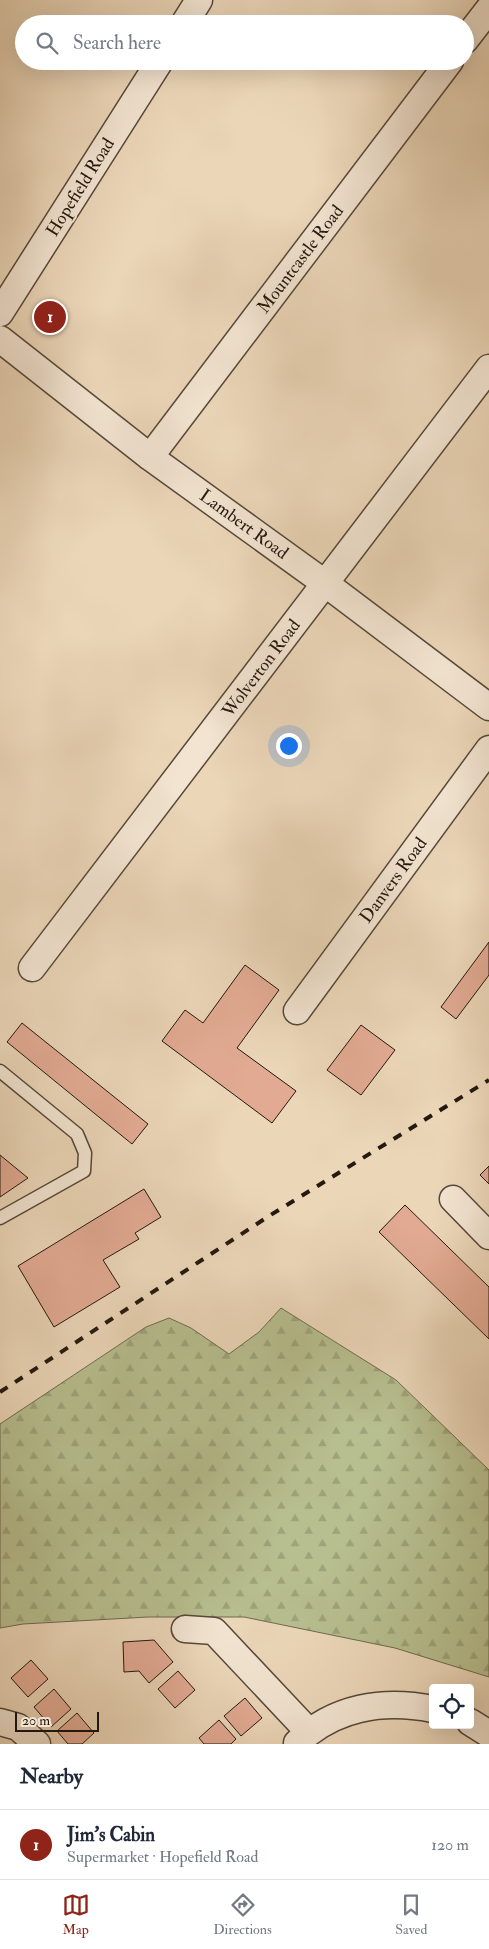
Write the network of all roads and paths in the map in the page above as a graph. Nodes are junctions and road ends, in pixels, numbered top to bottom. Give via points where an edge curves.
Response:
1 (199, 0) edge
2 (489, 9) edge
3 (190, 15) edge
4 (474, 28) edge
5 (154, 70) edge
6 (443, 70) edge
7 (0, 313) edge
8 (0, 339) edge
9 (489, 368) edge
10 (150, 457) junction
11 (326, 584) junction
12 (489, 707) edge
13 (489, 749) edge
14 (32, 968) dead end
15 (297, 1011) dead end
16 (0, 1071) edge
17 (453, 1199) dead end
18 (0, 1218) edge
19 (489, 1236) edge
20 (185, 1629) dead end
21 (429, 1707) edge
22 (0, 1722) edge
23 (474, 1725) edge
24 (489, 1734) edge
25 (302, 1738) edge
26 (36, 1744) edge

1 - 3 street
2 - 4 street
5 - 7 street, Hopefield Road
6 - 10 street, Mountcastle Road
8 - 10 street, Lambert Road
9 - 11 street, Wolverton Road
10 - 11 street, Lambert Road
11 - 12 street, Lambert Road
11 - 14 street, Wolverton Road
13 - 15 street, Danvers Road
16 - 18 lane via 76,1134 85,1153 84,1171
17 - 19 street
20 - 25 street via 214,1631
21 - 25 street via 380,1704 352,1710
22 - 26 street via 18,1727
23 - 24 street

